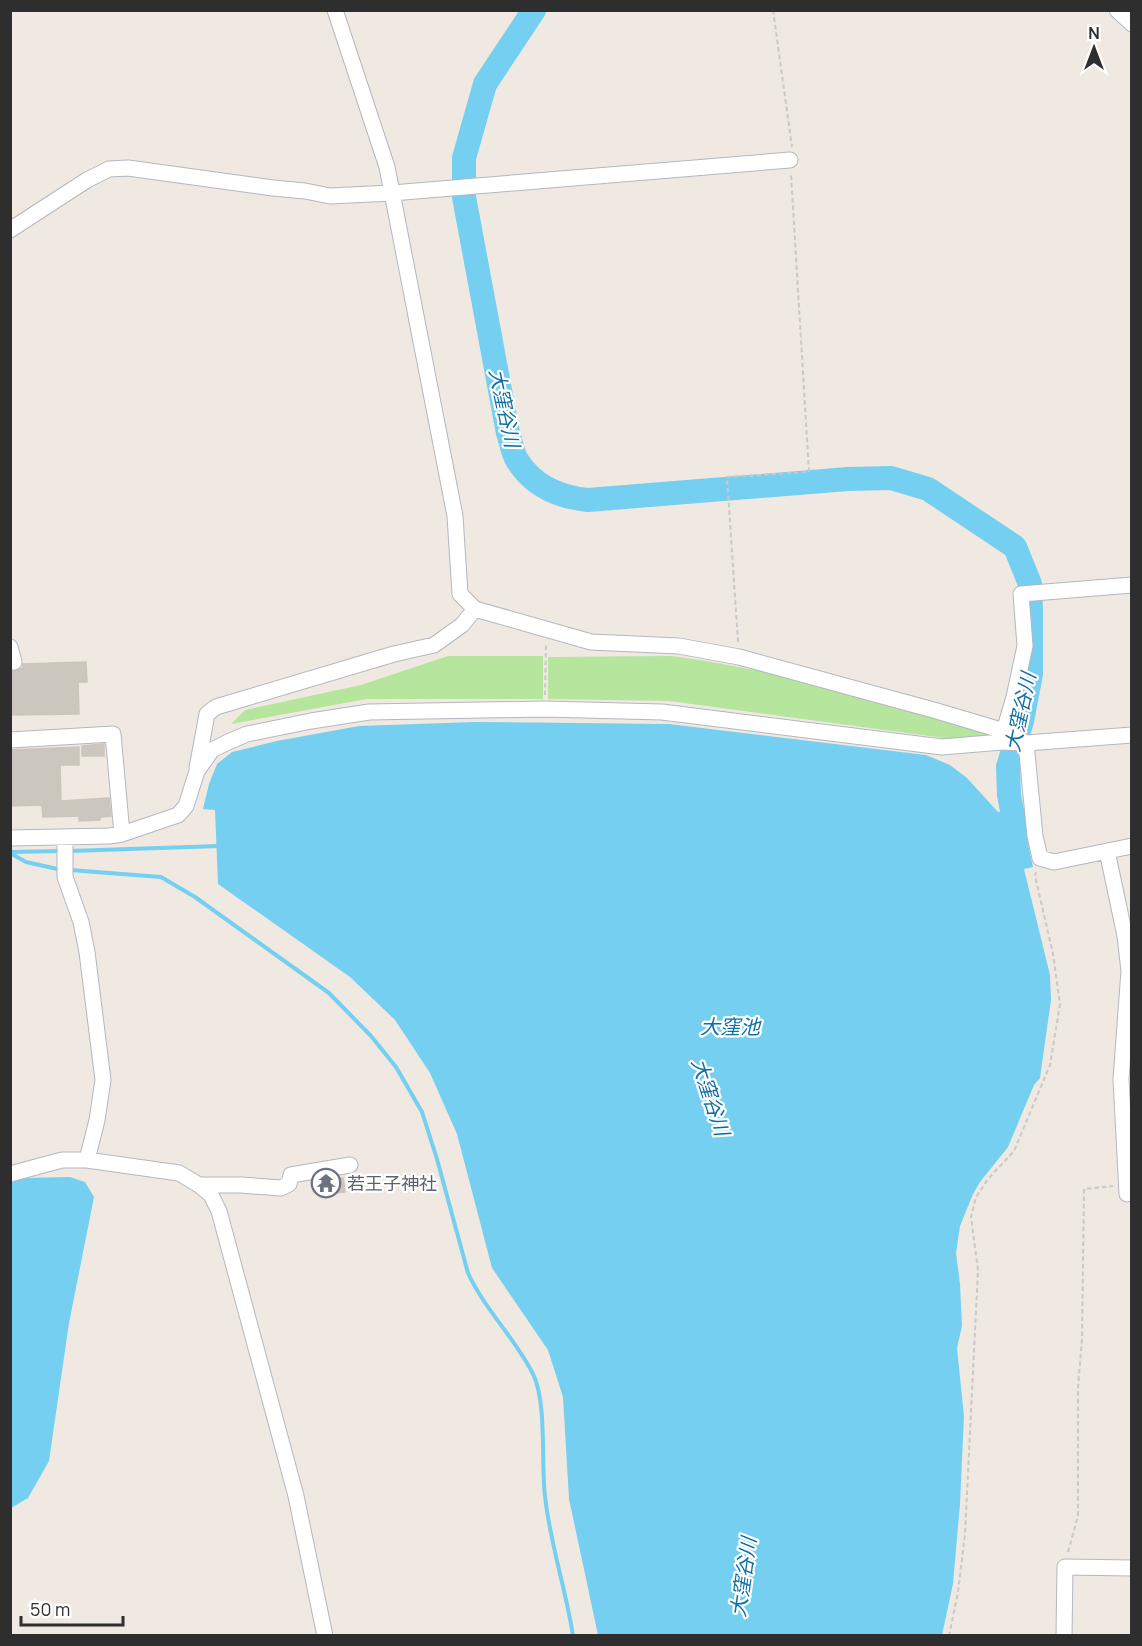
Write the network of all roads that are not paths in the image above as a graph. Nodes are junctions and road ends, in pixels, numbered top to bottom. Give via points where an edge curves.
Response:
1 (335, 10) edge
2 (1117, 10) edge
3 (1131, 24) edge
4 (790, 160) road end
5 (392, 193) junction
6 (10, 230) edge
7 (1131, 585) edge
8 (475, 609) junction
9 (10, 647) edge
10 (10, 662) edge
11 (1131, 735) edge
12 (1016, 739) junction
13 (10, 740) edge
14 (196, 771) junction
15 (122, 834) junction
16 (10, 838) edge
17 (65, 840) junction
18 (1131, 846) edge
19 (1107, 851) junction
20 (87, 1160) junction
21 (350, 1165) dead end
22 (10, 1174) edge
23 (199, 1185) junction
24 (1127, 1194) road end
25 (1131, 1568) edge
26 (325, 1635) edge
27 (1064, 1635) edge

1 - 5 street
2 - 3 street
4 - 5 street
5 - 6 street via 330,196 128,168 109,169
5 - 8 street via 455,516 460,594
7 - 12 street via 1022,594 1025,646 1014,697
8 - 12 street via 591,642 679,646 739,657 938,711
8 - 14 street via 462,625 434,645 216,707 207,714
9 - 10 street via 14,662
11 - 12 street
12 - 14 street via 942,747 662,712 369,712 247,734 212,750
12 - 19 street via 1040,858 1054,862
13 - 15 street via 113,734
14 - 15 street via 186,806 178,815
15 - 17 street
16 - 17 street
17 - 20 street via 65,868 87,952 103,1080
18 - 19 street
19 - 24 street via 1129,971 1121,1079
20 - 22 street via 62,1160
20 - 23 street via 179,1173
21 - 23 street via 291,1176 289,1184 281,1188
23 - 26 street via 219,1211 296,1496
25 - 27 street via 1065,1567

